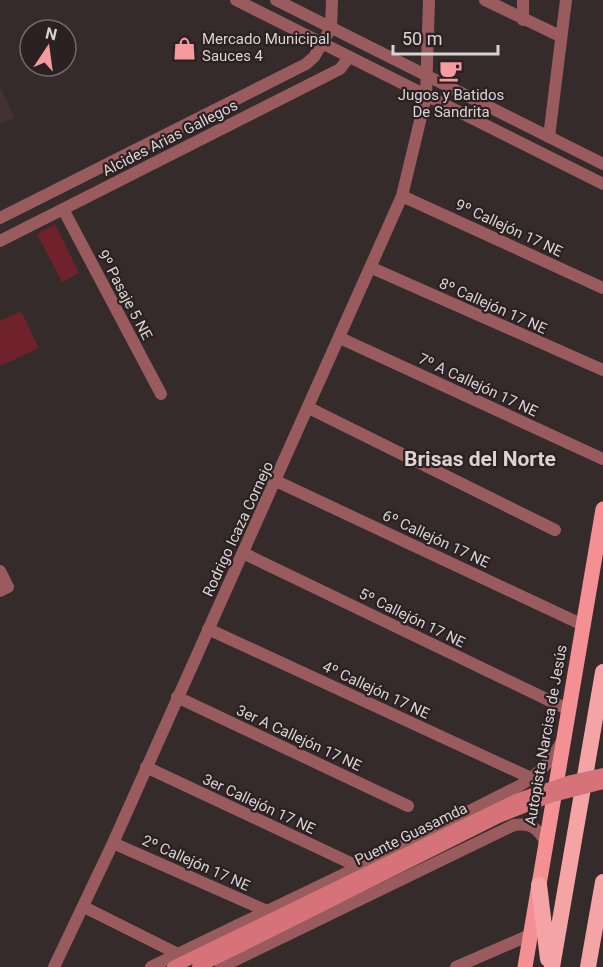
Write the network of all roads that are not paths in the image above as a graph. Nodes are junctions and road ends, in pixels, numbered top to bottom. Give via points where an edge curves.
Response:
1 (236, 0) edge
2 (276, 0) edge
3 (332, 0) edge
4 (429, 0) edge
5 (485, 0) edge
6 (523, 0) edge
7 (566, 0) edge
8 (523, 20) junction
9 (331, 28) junction
10 (560, 36) junction
11 (323, 44) junction
12 (349, 57) junction
13 (428, 75) junction
14 (426, 96) junction
15 (549, 137) junction
16 (603, 164) edge
17 (603, 184) edge
18 (402, 196) junction
19 (63, 209) junction
20 (0, 218) edge
21 (0, 241) edge
22 (372, 268) junction
23 (603, 288) edge
24 (340, 338) junction
25 (603, 370) edge
26 (161, 394) dead end
27 (309, 408) junction
28 (603, 459) edge
29 (276, 481) junction
30 (603, 509) edge
31 (555, 530) dead end
32 (243, 553) junction
33 (0, 571) edge
34 (4, 589) edge
35 (583, 625) junction
36 (208, 629) junction
37 (603, 672) edge
38 (177, 697) junction
39 (569, 710) junction
40 (564, 737) junction
41 (146, 767) junction
42 (603, 774) edge
43 (531, 778) junction
44 (603, 783) edge
45 (408, 806) dead end
46 (113, 843) junction
47 (546, 843) junction
48 (359, 867) junction
49 (603, 882) edge
50 (539, 885) junction
51 (84, 907) junction
52 (267, 910) junction
53 (532, 934) junction
54 (241, 940) junction
55 (178, 954) junction
56 (54, 967) edge
57 (151, 967) edge
58 (173, 967) edge
59 (198, 967) edge
60 (223, 967) edge
61 (456, 967) edge
62 (525, 967) edge
63 (550, 967) edge
64 (588, 967) edge

1 - 11 street
2 - 9 street
3 - 9 street
4 - 13 street, Rodrigo Icaza Cornejo
5 - 8 street
6 - 8 street
7 - 10 street
8 - 10 street
9 - 11 street, Alcides Arias Gallegos
9 - 13 street
10 - 15 street
11 - 12 street
11 - 20 street, Alcides Arias Gallegos via 306,64
12 - 14 street
12 - 19 street, Alcides Arias Gallegos via 340,69
13 - 14 street, Rodrigo Icaza Cornejo
13 - 15 street
14 - 17 street
14 - 18 street, Rodrigo Icaza Cornejo
15 - 16 street
18 - 22 street, Rodrigo Icaza Cornejo
18 - 23 street, 9º Callejón 17 NE
19 - 21 street, Alcides Arias Gallegos
19 - 26 street, 9º Pasaje 5 NE
22 - 24 street, Rodrigo Icaza Cornejo
22 - 25 street, 8º Callejón 17 NE
24 - 27 street, Rodrigo Icaza Cornejo
24 - 28 street, 7º A Callejón 17 NE
27 - 29 street, Rodrigo Icaza Cornejo
27 - 31 street
29 - 32 street, Rodrigo Icaza Cornejo
29 - 35 street, 6º Callejón 17 NE
30 - 35 main road, Autopista Narcisa de Jesús
32 - 36 street, Rodrigo Icaza Cornejo
32 - 39 street, 5º Callejón 17 NE
33 - 34 street
35 - 39 main road, Autopista Narcisa de Jesús
36 - 38 street, Rodrigo Icaza Cornejo
36 - 43 street, 4º Callejón 17 NE
37 - 63 highway
38 - 41 street, Rodrigo Icaza Cornejo
38 - 45 street, 3er A Callejón 17 NE
39 - 40 main road, Autopista Narcisa de Jesús
40 - 43 street via 552,759
40 - 47 main road, Autopista Narcisa de Jesús
41 - 46 street, Rodrigo Icaza Cornejo
41 - 48 street, 3er Callejón 17 NE
42 - 54 main road, Puente Guasamda, bridge via 516,800
43 - 48 street
44 - 54 main road, Puente Guasamda, bridge via 549,797 499,817
46 - 51 street, Rodrigo Icaza Cornejo
46 - 52 street, 2º Callejón 17 NE
47 - 50 main road, Autopista Narcisa de Jesús
47 - 60 street via 530,825 514,825
48 - 52 street
49 - 64 highway
50 - 53 main road, Autopista Narcisa de Jesús
50 - 63 highway
51 - 55 street
51 - 56 street, Rodrigo Icaza Cornejo
52 - 55 street
53 - 61 street
53 - 62 main road, Autopista Narcisa de Jesús
54 - 58 main road
54 - 59 main road
55 - 57 street

